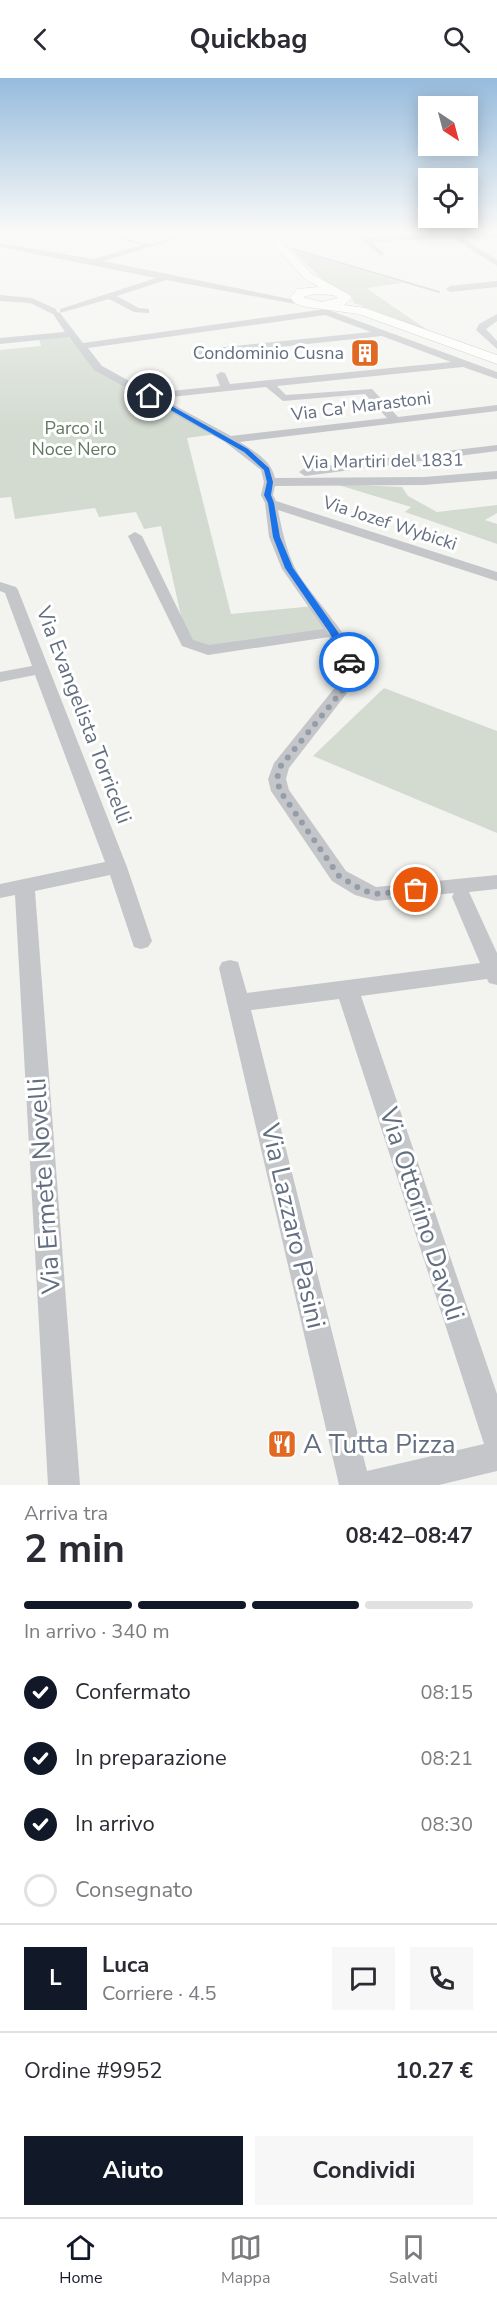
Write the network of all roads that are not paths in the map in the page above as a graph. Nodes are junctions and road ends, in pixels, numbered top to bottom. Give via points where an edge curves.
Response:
1 (341, 295) edge
2 (111, 296) joint
3 (303, 296) edge
4 (342, 296) edge
5 (0, 298) edge
6 (322, 308) junction
7 (146, 310) dead end
8 (58, 312) junction
9 (372, 315) junction
10 (497, 317) edge
11 (384, 333) junction
12 (71, 334) junction
13 (493, 338) edge
14 (0, 341) edge
15 (81, 346) junction
16 (497, 348) edge
17 (195, 353) dead end
18 (483, 355) junction
19 (467, 357) junction
20 (497, 360) edge
21 (221, 375) dead end
22 (497, 376) edge
23 (269, 384) junction
24 (226, 388) junction
25 (150, 396) junction
26 (497, 408) edge
27 (394, 419) junction
28 (229, 440) junction
29 (497, 448) edge
30 (497, 475) edge
31 (270, 482) junction
32 (291, 482) junction
33 (271, 503) junction
34 (135, 536) dead end
35 (497, 577) edge
36 (0, 586) edge
37 (334, 632) junction
38 (39, 669) junction
39 (0, 677) edge
40 (117, 867) junction
41 (497, 882) edge
42 (12, 889) edge
43 (462, 897) dead end
44 (141, 941) dead end
45 (230, 968) dead end
46 (495, 974) edge
47 (346, 988) junction
48 (240, 1003) junction
49 (497, 1439) edge
50 (497, 1456) edge
51 (64, 1485) edge
52 (355, 1485) edge
53 (371, 1485) edge

1 - 6 street via 336,304
2 - 7 street
2 - 8 street
3 - 6 street
4 - 9 street
5 - 8 street via 29,300
6 - 9 street via 343,307
6 - 11 street
6 - 15 street
8 - 12 street
9 - 19 street
10 - 13 street via 482,326
11 - 17 street
11 - 19 street via 447,356
12 - 14 street
12 - 15 street
13 - 16 street
15 - 25 street via 98,368
16 - 18 street
18 - 19 street
18 - 20 street
19 - 22 street
19 - 23 street
21 - 24 street
23 - 24 street
23 - 27 street via 283,399 368,391
24 - 25 street
25 - 28 street
26 - 27 street, Via Ca' Marastoni
27 - 28 street, Via Ca' Marastoni
28 - 31 street via 261,462
29 - 32 street via 287,475
30 - 32 street, Via Martiri del 1831 via 424,481
31 - 32 street, Via Martiri del 1831
31 - 33 street via 267,495
33 - 35 street, Via Jozef Wybicki
33 - 37 street via 276,537 289,568
34 - 37 street via 187,644 208,650
36 - 38 street, Via Evangelista Torricelli via 11,590
37 - 41 street via 353,675 280,767 280,791 339,876 362,890 376,894
38 - 39 street
38 - 40 street, Via Evangelista Torricelli
40 - 42 street
40 - 44 street, Via Evangelista Torricelli
42 - 51 street, Via Ermete Novelli
43 - 46 street
45 - 48 street, Via Lazzaro Pasini
46 - 47 street
47 - 48 street
47 - 49 street, Via Ottorino Davoli
48 - 52 street, Via Lazzaro Pasini
50 - 53 street

